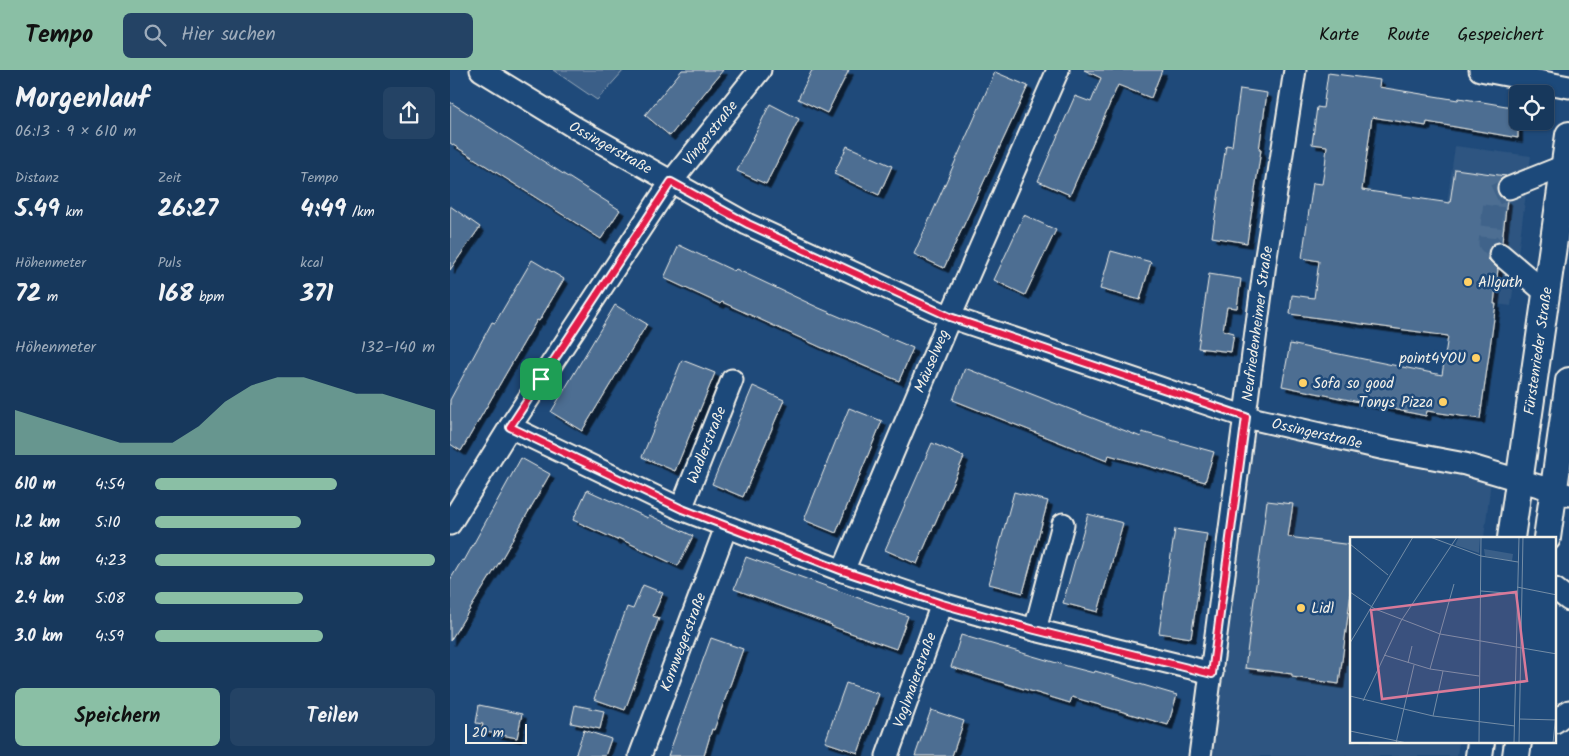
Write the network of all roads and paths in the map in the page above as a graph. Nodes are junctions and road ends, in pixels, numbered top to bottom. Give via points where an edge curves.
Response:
1 (481, 70) edge
2 (760, 70) edge
3 (1058, 70) edge
4 (1295, 70) edge
5 (1480, 70) edge
6 (1569, 87) edge
7 (1569, 135) edge
8 (1564, 166) junction
9 (671, 182) junction
10 (1509, 188) tunnel mouth
11 (1500, 254) tunnel mouth
12 (1546, 292) junction
13 (950, 317) junction
14 (732, 380) dead end
15 (1569, 381) edge
16 (1246, 417) junction
17 (510, 427) junction
18 (1545, 488) edge
19 (682, 509) junction
20 (450, 524) edge
21 (1063, 524) dead end
22 (726, 527) junction
23 (1512, 537) edge
24 (1547, 537) edge
25 (843, 571) junction
26 (1556, 590) edge
27 (1569, 600) edge
28 (942, 604) junction
29 (1035, 630) junction
30 (1212, 674) junction
31 (1569, 711) edge
32 (1556, 721) edge
33 (640, 756) edge
34 (887, 756) edge
35 (1200, 756) edge

1 - 9 street, Ossingerstraße
2 - 9 street, Vingerstraße
3 - 13 street, Mäuselweg
4 - 16 street, Neufriedenheimer Straße via 1265,263
5 - 6 street
7 - 8 main road, Fürstenrieder Straße
8 - 10 street
8 - 12 main road, Fürstenrieder Straße
9 - 13 street, Ossingerstraße via 748,224
9 - 17 street, Vingerstraße
11 - 12 street
12 - 18 main road, Fürstenrieder Straße
13 - 16 street, Ossingerstraße
13 - 25 street, Mäuselweg
14 - 19 street, Wadlerstraße
15 - 18 main road, Fürstenrieder Straße
16 - 18 street, Ossingerstraße via 1465,464
16 - 30 street, Neufriedenheimer Straße
17 - 19 street
17 - 20 street, Vingerstraße
18 - 23 main road, Fürstenrieder Straße
18 - 24 main road, Fürstenrieder Straße
19 - 22 street
21 - 29 street
22 - 25 street
22 - 33 street, Kornwegerstraße
25 - 28 street
26 - 27 street
28 - 29 street
28 - 34 street, Voglmaierstraße
29 - 30 street
30 - 35 street, Neufriedenheimer Straße
31 - 32 street

